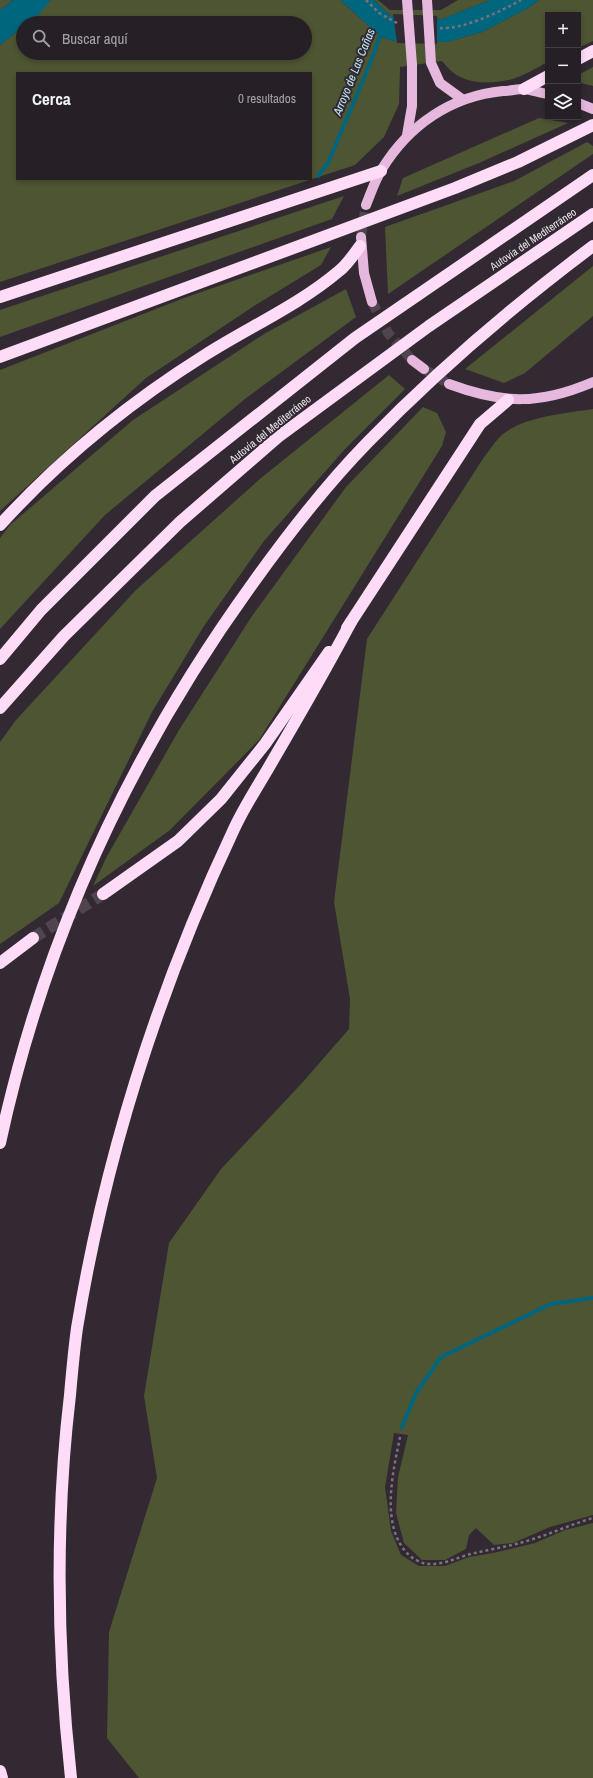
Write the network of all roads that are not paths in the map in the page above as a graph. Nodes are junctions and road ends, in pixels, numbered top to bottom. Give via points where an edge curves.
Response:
1 (407, 0) edge
2 (427, 0) edge
3 (593, 51) edge
4 (581, 57) edge
5 (545, 78) edge
6 (524, 89) junction
7 (545, 93) edge
8 (462, 99) junction
9 (581, 104) edge
10 (593, 109) edge
11 (593, 125) edge
12 (407, 135) junction
13 (381, 171) junction
14 (593, 175) edge
15 (366, 205) tunnel mouth
16 (593, 214) edge
17 (361, 241) joint
18 (593, 246) edge
19 (0, 297) edge
20 (372, 302) tunnel mouth
21 (0, 357) edge
22 (412, 360) tunnel mouth
23 (424, 369) tunnel mouth
24 (593, 382) edge
25 (449, 384) tunnel mouth
26 (508, 400) junction
27 (0, 525) edge
28 (351, 622) junction
29 (0, 659) edge
30 (0, 708) edge
31 (103, 894) tunnel mouth
32 (33, 938) tunnel mouth
33 (0, 963) edge
34 (0, 1143) edge
35 (0, 1771) edge
36 (2, 1778) edge
37 (71, 1778) edge

1 - 12 main road via 412,65 412,106
2 - 8 main road via 431,63 440,83
3 - 4 highway
5 - 6 highway
6 - 7 main road
6 - 8 main road via 491,92
8 - 12 main road via 435,113
9 - 10 main road
11 - 21 highway via 518,162 400,209
12 - 13 main road
13 - 15 main road
13 - 19 highway
14 - 29 highway, Autovía del Mediterráneo via 354,338 155,496 41,610
16 - 30 highway, Autovía del Mediterráneo via 429,326 278,437 180,522 64,636
17 - 20 main road via 364,273
17 - 27 highway via 340,271 314,290 205,355 143,398 73,453
18 - 34 highway via 459,354 366,444 275,552 212,638 158,728 92,856 31,1019
22 - 23 main road
24 - 26 main road via 541,399
25 - 26 main road via 476,394
26 - 28 highway via 480,424
28 - 31 highway via 265,744 221,799 178,841
28 - 37 highway via 235,826 180,950 144,1051 115,1148 77,1330 65,1433 60,1524 60,1621
32 - 33 highway
35 - 36 highway

